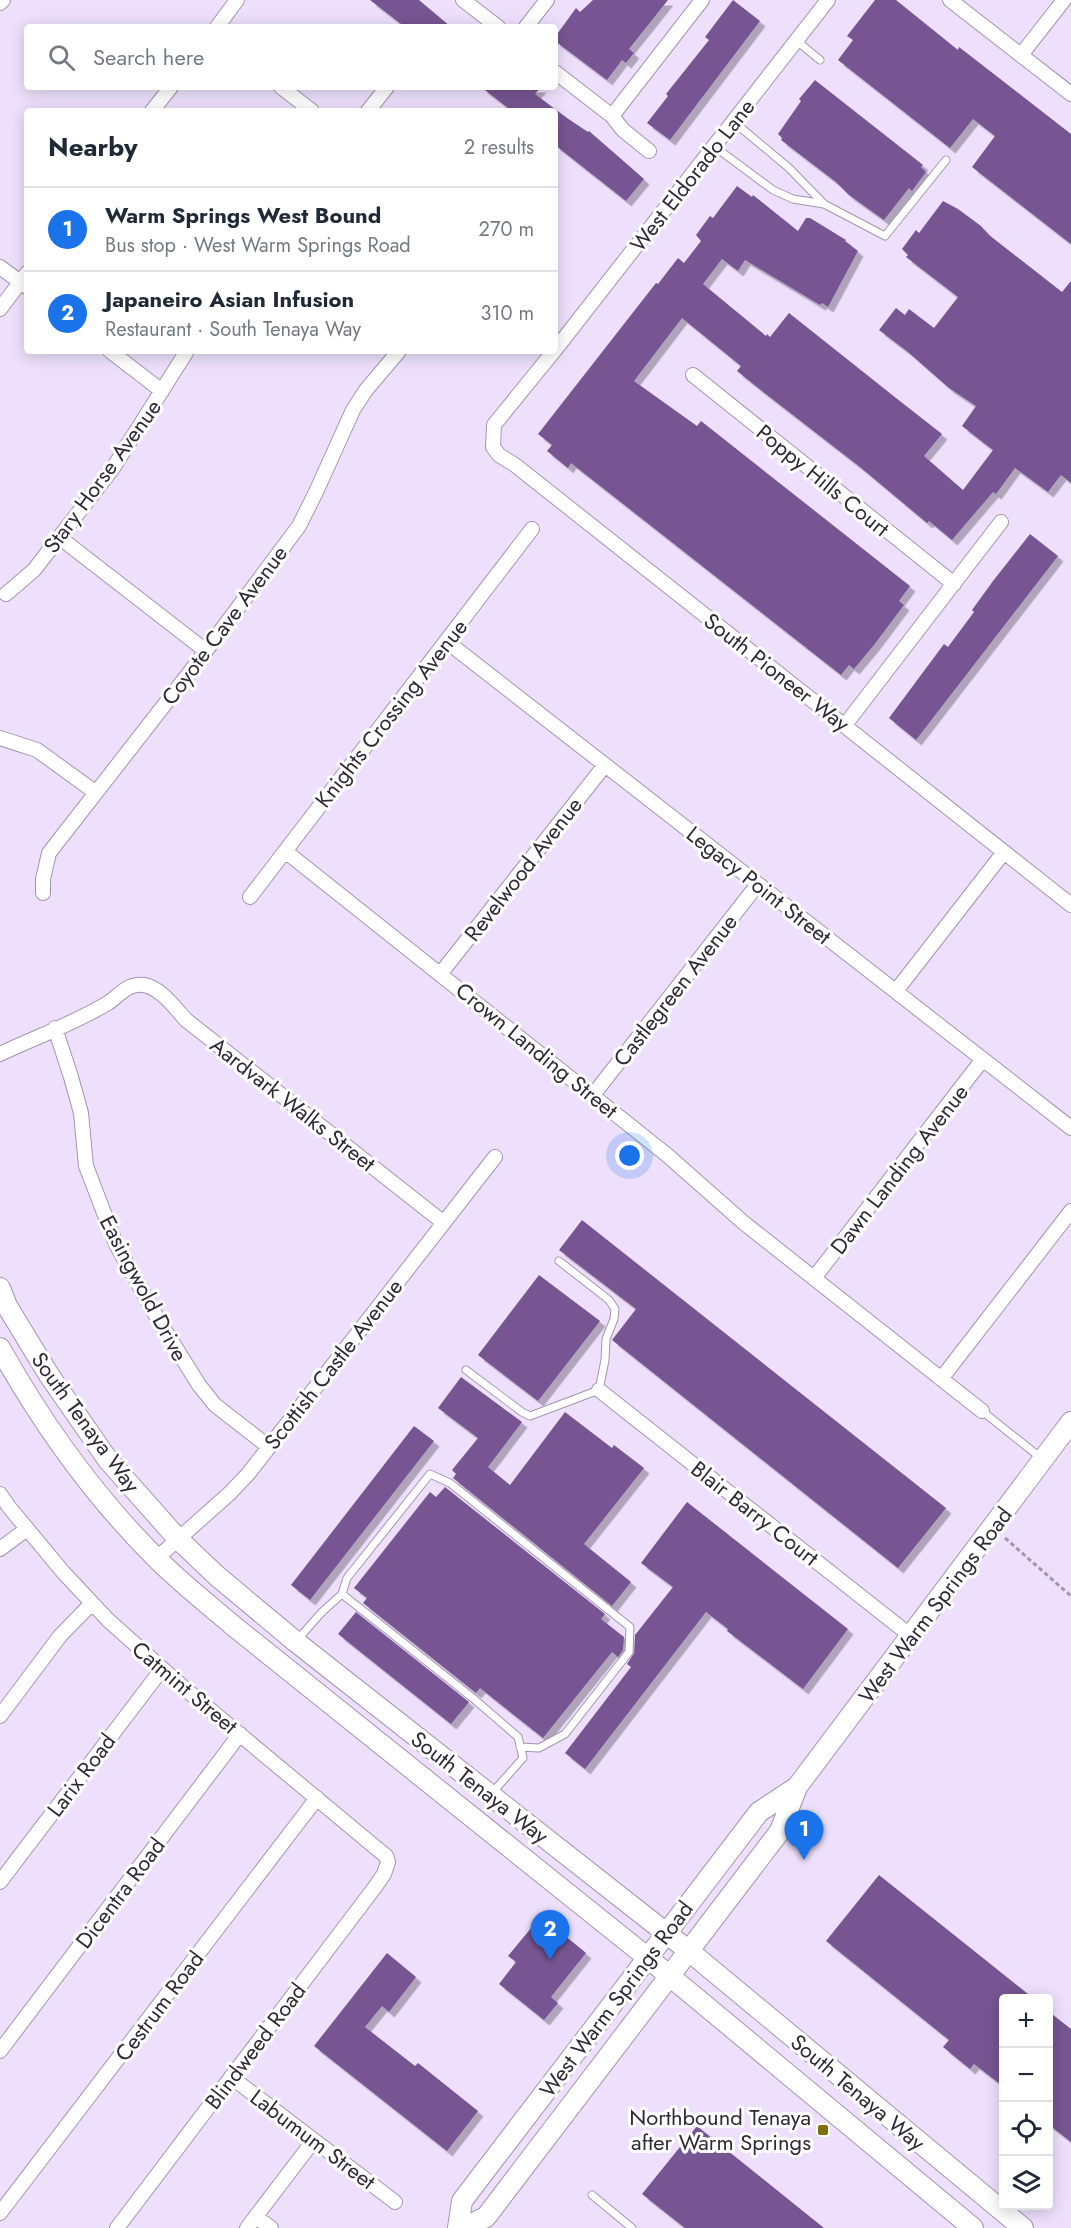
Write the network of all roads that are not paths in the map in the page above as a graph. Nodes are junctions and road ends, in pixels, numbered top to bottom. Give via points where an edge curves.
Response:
1 (237, 0) edge
2 (463, 0) edge
3 (547, 0) edge
4 (702, 0) edge
5 (828, 0) edge
6 (950, 0) edge
7 (1064, 0) edge
8 (219, 24) edge
9 (494, 24) edge
10 (528, 24) edge
11 (797, 40) junction
12 (1021, 55) junction
13 (820, 60) dead end
14 (558, 74) edge
15 (169, 90) edge
16 (285, 90) edge
17 (385, 90) edge
18 (1071, 94) edge
19 (154, 108) edge
20 (308, 108) edge
21 (370, 108) edge
22 (612, 116) junction
23 (734, 122) junction
24 (715, 147) junction
25 (649, 151) dead end
26 (946, 160) dead end
27 (824, 204) junction
28 (0, 267) edge
29 (24, 280) edge
30 (24, 282) edge
31 (0, 309) edge
32 (558, 345) edge
33 (114, 354) edge
34 (185, 354) edge
35 (396, 354) edge
36 (551, 354) edge
37 (693, 375) dead end
38 (162, 391) junction
39 (493, 435) joint
40 (1001, 522) dead end
41 (532, 530) dead end
42 (59, 537) junction
43 (954, 584) junction
44 (6, 594) dead end
45 (446, 641) junction
46 (206, 651) junction
47 (845, 725) junction
48 (0, 738) edge
49 (605, 765) junction
50 (95, 792) junction
51 (285, 850) junction
52 (1004, 852) junction
53 (758, 884) junction
54 (43, 893) dead end
55 (250, 897) dead end
56 (1071, 905) edge
57 (441, 973) junction
58 (896, 991) junction
59 (55, 1028) junction
60 (0, 1054) edge
61 (983, 1059) junction
62 (592, 1095) junction
63 (1071, 1128) edge
64 (495, 1157) dead end
65 (1071, 1211) edge
66 (444, 1223) junction
67 (559, 1261) dead end
68 (814, 1278) junction
69 (0, 1288) edge
70 (0, 1348) edge
71 (466, 1370) dead end
72 (941, 1379) junction
73 (599, 1390) junction
74 (982, 1411) joint
75 (1071, 1422) edge
76 (269, 1447) junction
77 (1043, 1459) junction
78 (0, 1494) edge
79 (27, 1529) junction
80 (178, 1539) junction
81 (0, 1549) edge
82 (157, 1558) junction
83 (342, 1594) junction
84 (92, 1603) junction
85 (911, 1636) junction
86 (296, 1642) junction
87 (162, 1669) junction
88 (0, 1716) edge
89 (240, 1734) junction
90 (520, 1747) junction
91 (797, 1786) junction
92 (490, 1795) junction
93 (318, 1798) junction
94 (388, 1862) joint
95 (0, 1882) edge
96 (666, 1933) junction
97 (689, 1951) junction
98 (648, 1958) junction
99 (670, 1976) junction
100 (0, 2052) edge
101 (231, 2077) junction
102 (315, 2140) junction
103 (592, 2195) dead end
104 (395, 2202) dead end
105 (0, 2213) edge
106 (256, 2217) junction
107 (117, 2228) edge
108 (247, 2228) edge
109 (271, 2228) edge
110 (458, 2228) edge
111 (463, 2228) edge
112 (632, 2228) edge
113 (973, 2228) edge
114 (1023, 2228) edge

1 - 8 street
2 - 9 street
3 - 10 street
4 - 22 street
5 - 11 street, West Eldorado Lane
6 - 12 street
7 - 12 street
11 - 13 lane
11 - 23 street, West Eldorado Lane
12 - 18 street
14 - 22 street
15 - 19 street
16 - 20 street
17 - 21 street
22 - 25 street
23 - 24 street, West Eldorado Lane
23 - 27 lane via 789,168
24 - 27 lane via 773,190 793,199
24 - 32 street, West Eldorado Lane
26 - 27 lane via 885,236
28 - 29 street
30 - 31 street
33 - 38 street
34 - 38 street, Stary Horse Avenue
35 - 46 street, Coyote Cave Avenue via 353,410 299,526
36 - 39 street, West Eldorado Lane via 494,425
37 - 43 street, Poppy Hills Court
38 - 42 street, Stary Horse Avenue via 113,468
39 - 47 street, South Pioneer Way via 493,447 499,455
40 - 43 street
41 - 45 street, Knights Crossing Avenue
42 - 44 street, Stary Horse Avenue via 34,570
42 - 46 street
43 - 47 street
45 - 49 street, Legacy Point Street
45 - 51 street, Knights Crossing Avenue
46 - 50 street, Coyote Cave Avenue
47 - 52 street, South Pioneer Way
48 - 50 street via 37,750
49 - 53 street, Legacy Point Street
49 - 57 street, Revelwood Avenue
50 - 54 street, Coyote Cave Avenue via 49,853
51 - 55 street, Knights Crossing Avenue
51 - 57 street, Crown Landing Street
52 - 56 street, South Pioneer Way
52 - 58 street
53 - 58 street, Legacy Point Street
53 - 62 street, Castlegreen Avenue
57 - 62 street, Crown Landing Street
58 - 61 street, Legacy Point Street
59 - 60 street
59 - 66 street, Aardvark Walks Street via 111,1001 130,986 154,989 186,1020
59 - 76 street, Easingwold Drive via 81,1113 86,1167 120,1253 199,1385 215,1405
61 - 63 street, Legacy Point Street
61 - 68 street, Dawn Landing Avenue
62 - 68 street, Crown Landing Street
64 - 66 street, Scottish Castle Avenue
65 - 72 street
66 - 76 street, Scottish Castle Avenue
67 - 73 lane via 615,1309 606,1339
68 - 72 street, Crown Landing Street
69 - 80 street, South Tenaya Way via 7,1306 73,1411 108,1460
70 - 82 street, South Tenaya Way via 84,1478
71 - 73 lane via 530,1416
72 - 74 street, Crown Landing Street
73 - 85 street, Blair Barry Court
74 - 77 lane
75 - 77 street, West Warm Springs Road
76 - 80 street, Scottish Castle Avenue via 230,1493
77 - 85 street, West Warm Springs Road
78 - 79 street, Catmint Street
79 - 81 street
79 - 84 street, Catmint Street
80 - 82 street, Scottish Castle Avenue
80 - 86 street, South Tenaya Way
82 - 98 street, South Tenaya Way via 236,1628
83 - 86 lane
83 - 90 lane via 474,1699 518,1737
83 - 90 lane via 347,1578 430,1474 450,1483 630,1627 629,1652 565,1734 539,1748
84 - 87 street, Catmint Street
84 - 88 street via 60,1636
85 - 91 street, West Warm Springs Road
86 - 92 street, South Tenaya Way
87 - 89 street, Catmint Street
87 - 95 street, Larix Road
89 - 93 street, Catmint Street
89 - 100 street, Dicentra Road
90 - 92 lane via 523,1758
91 - 96 street, West Warm Springs Road via 759,1812
91 - 97 street, West Warm Springs Road via 780,1830
92 - 96 street, South Tenaya Way
93 - 94 street, Catmint Street via 386,1856
93 - 105 street, Cestrum Road
94 - 101 street, Blindweed Road via 375,1887
96 - 97 street, South Tenaya Way
96 - 98 street, West Warm Springs Road
97 - 99 street, West Warm Springs Road
97 - 114 street, South Tenaya Way
98 - 99 street, South Tenaya Way
98 - 110 street, West Warm Springs Road via 462,2201
99 - 111 street, West Warm Springs Road via 486,2217
99 - 113 street, South Tenaya Way
101 - 102 street, Labumum Street
101 - 107 street, Blindweed Road
102 - 104 street, Labumum Street
102 - 106 street
103 - 112 lane
106 - 108 street
106 - 109 street

